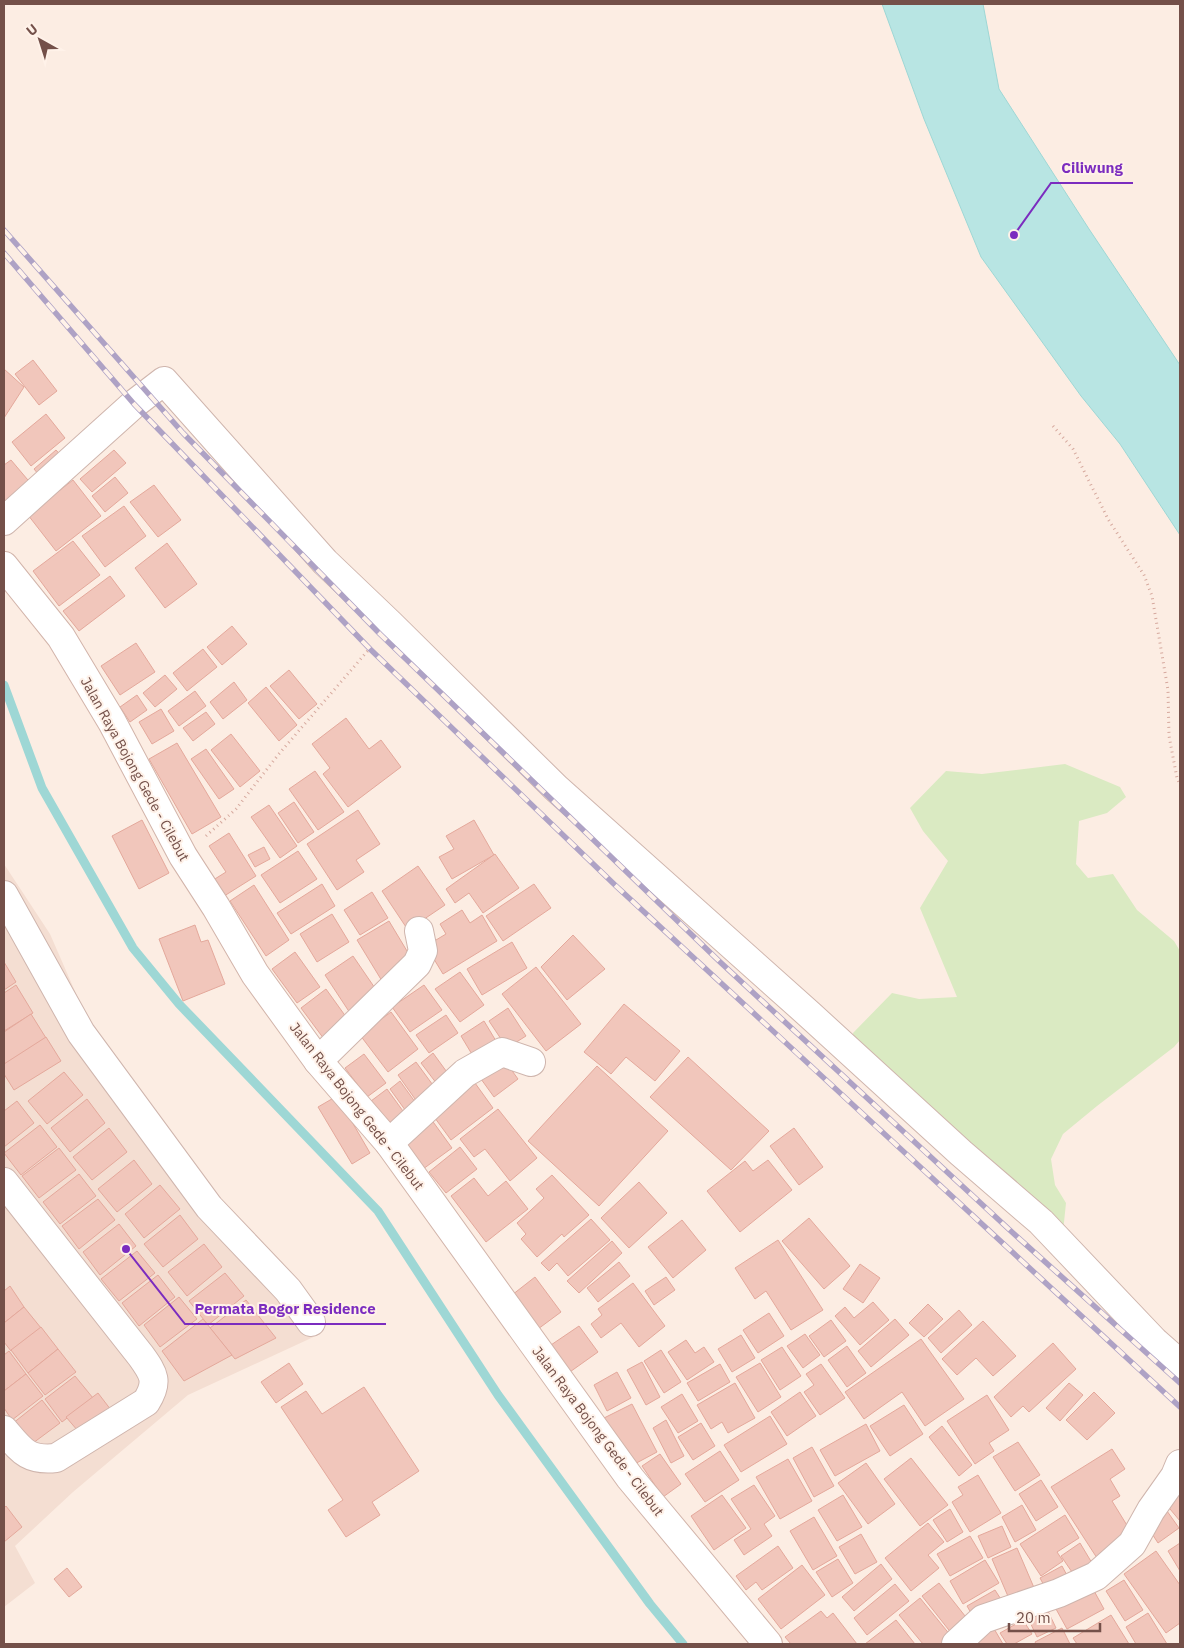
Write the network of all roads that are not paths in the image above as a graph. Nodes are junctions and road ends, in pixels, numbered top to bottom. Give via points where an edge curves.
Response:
1 (4, 521) edge
2 (4, 566) edge
3 (4, 895) edge
4 (419, 931) dead end
5 (318, 1061) junction
6 (531, 1062) dead end
7 (389, 1143) junction
8 (4, 1182) edge
9 (311, 1322) dead end
10 (1180, 1364) edge
11 (4, 1430) edge
12 (1180, 1464) edge
13 (768, 1644) edge
14 (956, 1644) edge

1 - 10 street via 164,381 325,562 556,788 1042,1222 1154,1341
2 - 5 street, Jalan Raya Bojong Gede - Cilebut via 61,637 112,722 183,856 255,974
3 - 9 street via 81,1032 209,1207 288,1290
4 - 5 street via 423,951 416,964
5 - 7 street, Jalan Raya Bojong Gede - Cilebut
6 - 7 street via 502,1052 472,1069
7 - 13 street, Jalan Raya Bojong Gede - Cilebut via 630,1478
8 - 11 street via 142,1356 152,1371 154,1382 146,1402 56,1458 42,1460 31,1456 21,1450
12 - 14 street via 1132,1544 1096,1576 1060,1593 982,1619

